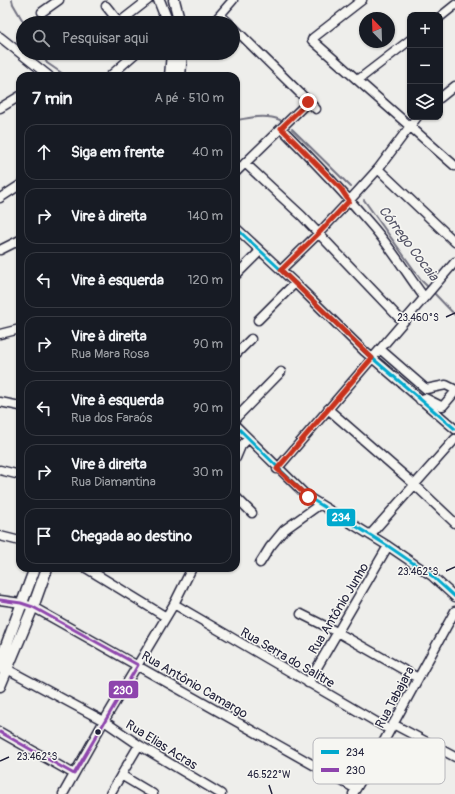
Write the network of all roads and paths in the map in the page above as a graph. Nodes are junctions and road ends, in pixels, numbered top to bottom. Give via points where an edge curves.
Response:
1 (59, 0) edge
2 (148, 0) edge
3 (159, 0) edge
4 (233, 0) edge
5 (362, 0) edge
6 (176, 1) edge
7 (455, 5) edge
8 (106, 6) dead end
9 (42, 12) dead end
10 (220, 15) edge
11 (443, 15) edge
12 (114, 16) edge
13 (127, 16) edge
14 (165, 16) edge
15 (179, 16) edge
16 (240, 34) edge
17 (0, 37) edge
18 (407, 42) edge
19 (16, 50) edge
20 (29, 60) edge
21 (128, 60) edge
22 (171, 60) edge
23 (182, 60) edge
24 (44, 72) edge
25 (115, 72) edge
26 (168, 72) edge
27 (181, 72) edge
28 (358, 80) junction
29 (455, 86) edge
30 (443, 96) edge
31 (16, 98) edge
32 (308, 102) junction
33 (0, 108) edge
34 (316, 109) dead end
35 (416, 120) edge
36 (411, 126) junction
37 (281, 128) junction
38 (245, 163) junction
39 (455, 166) edge
40 (240, 168) edge
41 (378, 169) junction
42 (16, 188) edge
43 (0, 198) edge
44 (349, 201) junction
45 (240, 232) edge
46 (318, 234) junction
47 (16, 242) edge
48 (455, 242) edge
49 (0, 250) edge
50 (260, 251) junction
51 (455, 262) edge
52 (281, 270) junction
53 (240, 271) edge
54 (295, 284) junction
55 (425, 296) junction
56 (258, 320) dead end
57 (402, 322) junction
58 (16, 330) edge
59 (0, 334) edge
60 (251, 339) dead end
61 (380, 349) junction
62 (240, 350) edge
63 (372, 358) junction
64 (281, 372) dead end
65 (455, 392) edge
66 (420, 400) junction
67 (0, 402) edge
68 (16, 405) edge
69 (328, 409) junction
70 (240, 414) edge
71 (455, 429) edge
72 (240, 430) edge
73 (248, 439) junction
74 (455, 439) edge
75 (240, 448) edge
76 (277, 469) junction
77 (0, 470) edge
78 (16, 474) edge
79 (414, 484) junction
80 (240, 501) edge
81 (319, 505) junction
82 (252, 513) dead end
83 (455, 523) edge
84 (370, 535) junction
85 (0, 536) edge
86 (16, 540) edge
87 (388, 546) junction
88 (260, 563) dead end
89 (33, 572) edge
90 (46, 572) edge
91 (93, 572) edge
92 (190, 572) edge
93 (455, 597) edge
94 (0, 600) edge
95 (21, 603) junction
96 (174, 604) junction
97 (33, 607) junction
98 (455, 611) edge
99 (301, 614) dead end
100 (166, 617) junction
101 (337, 632) junction
102 (138, 665) junction
103 (2, 666) edge
104 (418, 678) junction
105 (308, 682) junction
106 (0, 686) edge
107 (104, 721) junction
108 (392, 727) junction
109 (0, 732) edge
110 (386, 738) edge
111 (415, 738) edge
112 (139, 744) junction
113 (445, 752) edge
114 (455, 757) edge
115 (313, 767) edge
116 (74, 774) junction
117 (121, 775) junction
118 (341, 784) edge
119 (355, 792) edge
120 (63, 794) edge
121 (110, 794) edge
122 (153, 794) edge
123 (221, 794) edge

1 - 9 street
2 - 13 street
3 - 14 main road
4 - 10 street
5 - 28 street via 312,38
6 - 15 main road
7 - 11 street
8 - 12 street
16 - 32 street
17 - 19 street
18 - 28 street
20 - 24 street
21 - 25 street
22 - 26 main road
23 - 27 main road
28 - 36 street
29 - 30 street
31 - 33 street
32 - 34 street
32 - 37 street
35 - 36 street
36 - 39 street
36 - 41 street
37 - 38 street
37 - 44 street via 341,189
38 - 40 street
38 - 46 street
41 - 44 street
41 - 48 street
42 - 43 street
44 - 46 street
44 - 55 street via 374,228
45 - 50 street
46 - 52 street
46 - 57 street
47 - 49 street
50 - 52 street
50 - 53 street
51 - 55 street
52 - 54 street
54 - 56 street
54 - 63 street
55 - 57 street
57 - 61 street
58 - 59 street
60 - 62 street
61 - 63 street
61 - 65 street via 426,389 446,385
63 - 66 street
63 - 69 street
64 - 70 street
65 - 66 street via 443,406 425,398
66 - 71 street
67 - 68 street
69 - 76 street
69 - 79 street
72 - 73 street
73 - 75 street
73 - 76 street
74 - 79 street
76 - 81 street
77 - 78 street
79 - 83 street
79 - 84 street
80 - 82 street
81 - 84 street
81 - 88 street via 284,530
84 - 87 street
85 - 86 street
87 - 93 street via 432,576
87 - 101 street, Rua Antônio Junho
89 - 95 main road
90 - 97 main road
91 - 100 street
92 - 96 street
94 - 95 street, Rua Antônio Camargo
95 - 97 street, Rua Antônio Camargo
95 - 103 main road
96 - 100 street
96 - 105 street, Rua Serra do Salitre
97 - 102 street, Rua Antônio Camargo
97 - 103 main road
98 - 104 street, Rua Tabajara
99 - 101 street
100 - 102 street
101 - 104 street
101 - 105 street, Rua Antônio Junho
102 - 107 street
102 - 115 street, Rua Antônio Camargo
103 - 106 main road
103 - 107 street, Rua Elias Acras
104 - 108 street, Rua Tabajara
105 - 108 street, Rua Serra do Salitre
107 - 112 street, Rua Elias Acras
107 - 116 street
108 - 110 street, Rua Tabajara
108 - 111 street, Rua Serra do Salitre
109 - 116 street
112 - 117 street
112 - 123 street, Rua Elias Acras
113 - 114 street, Rua Serra do Salitre
116 - 120 street
117 - 121 street
117 - 122 street
118 - 119 street, Rua Antônio Camargo

